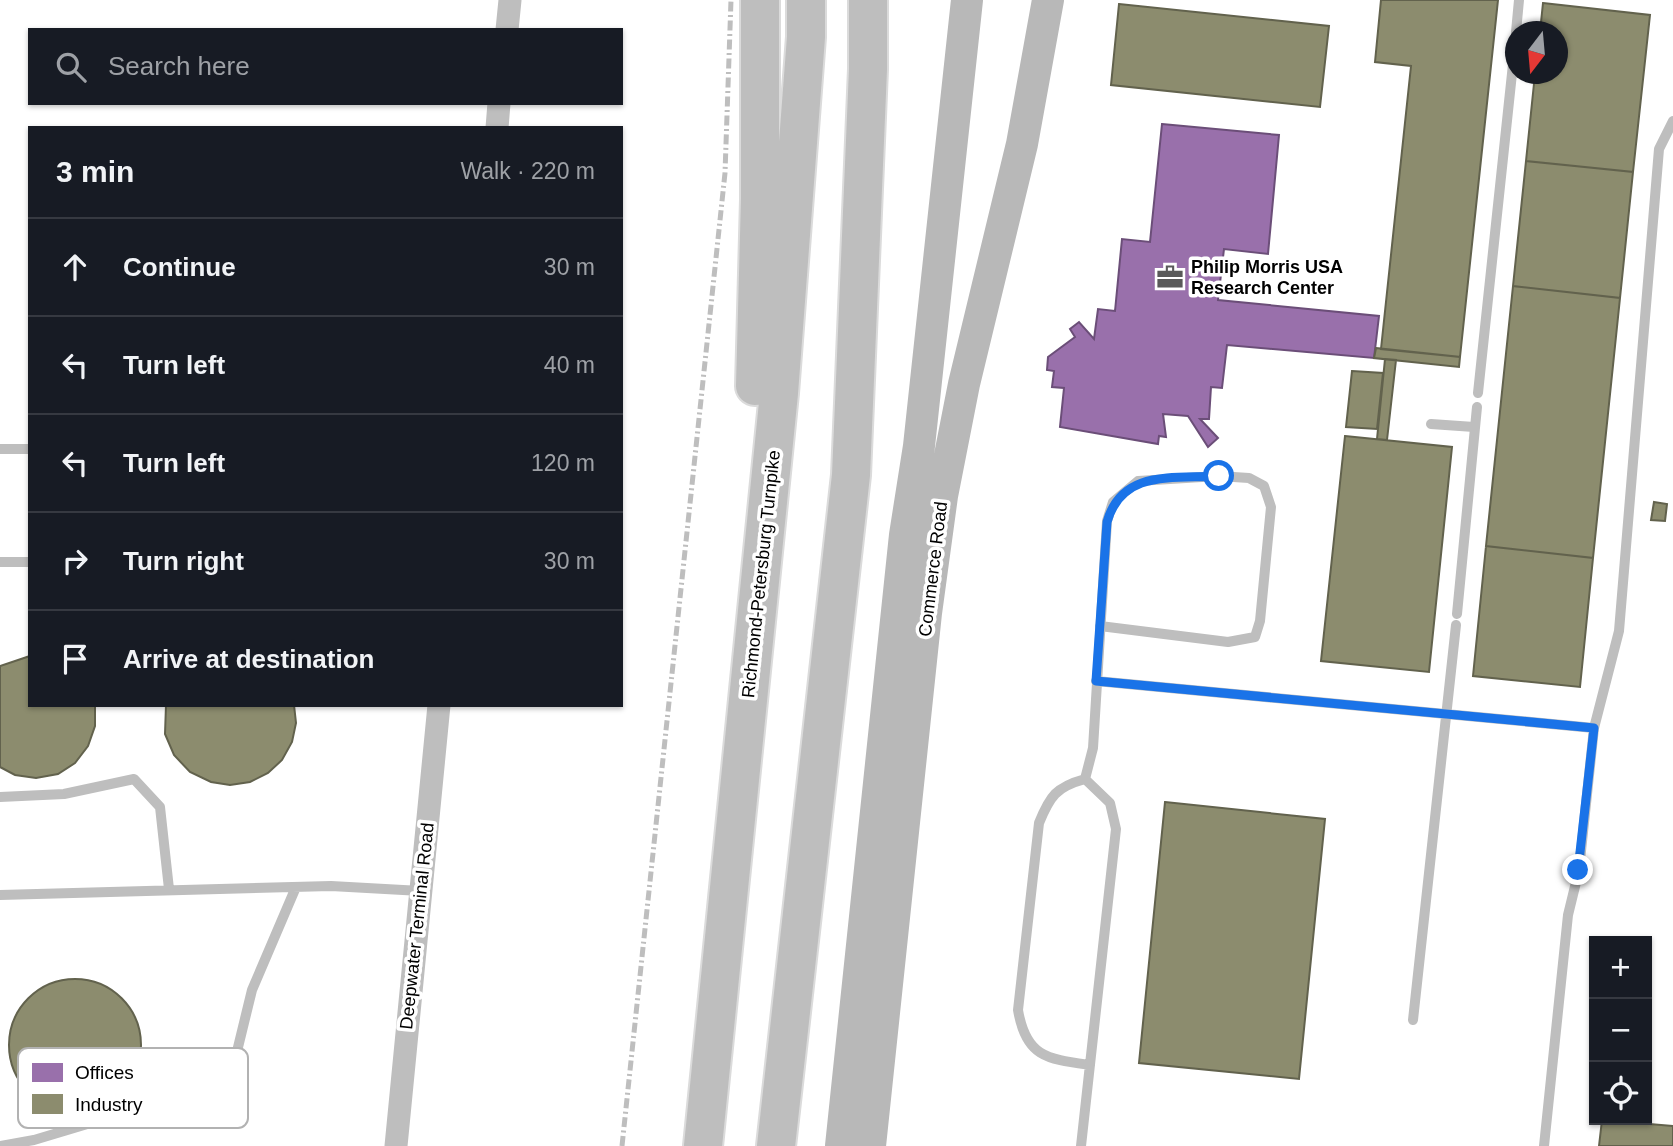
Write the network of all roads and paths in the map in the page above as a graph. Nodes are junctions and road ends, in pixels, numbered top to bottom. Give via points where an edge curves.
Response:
1 (510, 0) edge
2 (760, 0) edge
3 (806, 0) edge
4 (867, 0) edge
5 (967, 0) edge
6 (1048, 0) edge
7 (1519, 0) edge
8 (1517, 21) edge
9 (507, 28) edge
10 (1511, 84) edge
11 (499, 105) edge
12 (1673, 121) edge
13 (497, 126) edge
14 (1478, 393) dead end
15 (1477, 407) dead end
16 (1431, 424) dead end
17 (1475, 427) junction
18 (0, 449) edge
19 (28, 449) edge
20 (0, 562) edge
21 (28, 562) edge
22 (1100, 626) junction
23 (1096, 681) junction
24 (439, 707) edge
25 (1446, 714) junction
26 (747, 717) junction
27 (1594, 728) junction
28 (1085, 779) junction
29 (0, 797) edge
30 (296, 887) junction
31 (169, 889) junction
32 (421, 891) junction
33 (0, 895) edge
34 (1413, 1020) dead end
35 (238, 1048) edge
36 (1090, 1065) junction
37 (74, 1128) edge
38 (0, 1146) edge
39 (396, 1146) edge
40 (703, 1146) edge
41 (776, 1146) edge
42 (841, 1146) edge
43 (870, 1146) edge
44 (1081, 1146) edge
45 (1544, 1146) edge

1 - 9 street
2 - 26 highway via 760,200
3 - 26 highway, Richmond-Petersburg Turnpike via 779,393
4 - 41 highway via 850,475
5 - 42 main road, Commerce Road via 919,446 903,549
6 - 43 main road, Commerce Road via 1022,144 942,496
7 - 8 lane
10 - 14 lane
11 - 13 street
12 - 27 lane via 1659,149 1619,631
15 - 17 lane
16 - 17 lane
17 - 25 lane
18 - 19 lane
20 - 21 lane
22 - 22 lane via 1107,522 1113,502 1138,481 1219,476 1249,478 1264,486 1271,507 1255,637 1228,642
22 - 23 lane
23 - 25 lane
23 - 28 lane via 1093,748
24 - 32 street, Deepwater Terminal Road
25 - 27 lane
25 - 34 lane
26 - 40 highway, Richmond-Petersburg Turnpike
27 - 45 lane via 1578,870 1568,915
28 - 36 lane via 1110,803 1116,829
28 - 36 lane via 1064,784 1048,801 1039,823 1018,1010 1022,1034 1038,1053
29 - 31 lane via 64,794 134,779 160,807
30 - 31 lane
30 - 32 lane
30 - 35 lane via 252,990
31 - 33 lane
32 - 39 street, Deepwater Terminal Road
36 - 44 lane
37 - 38 lane

